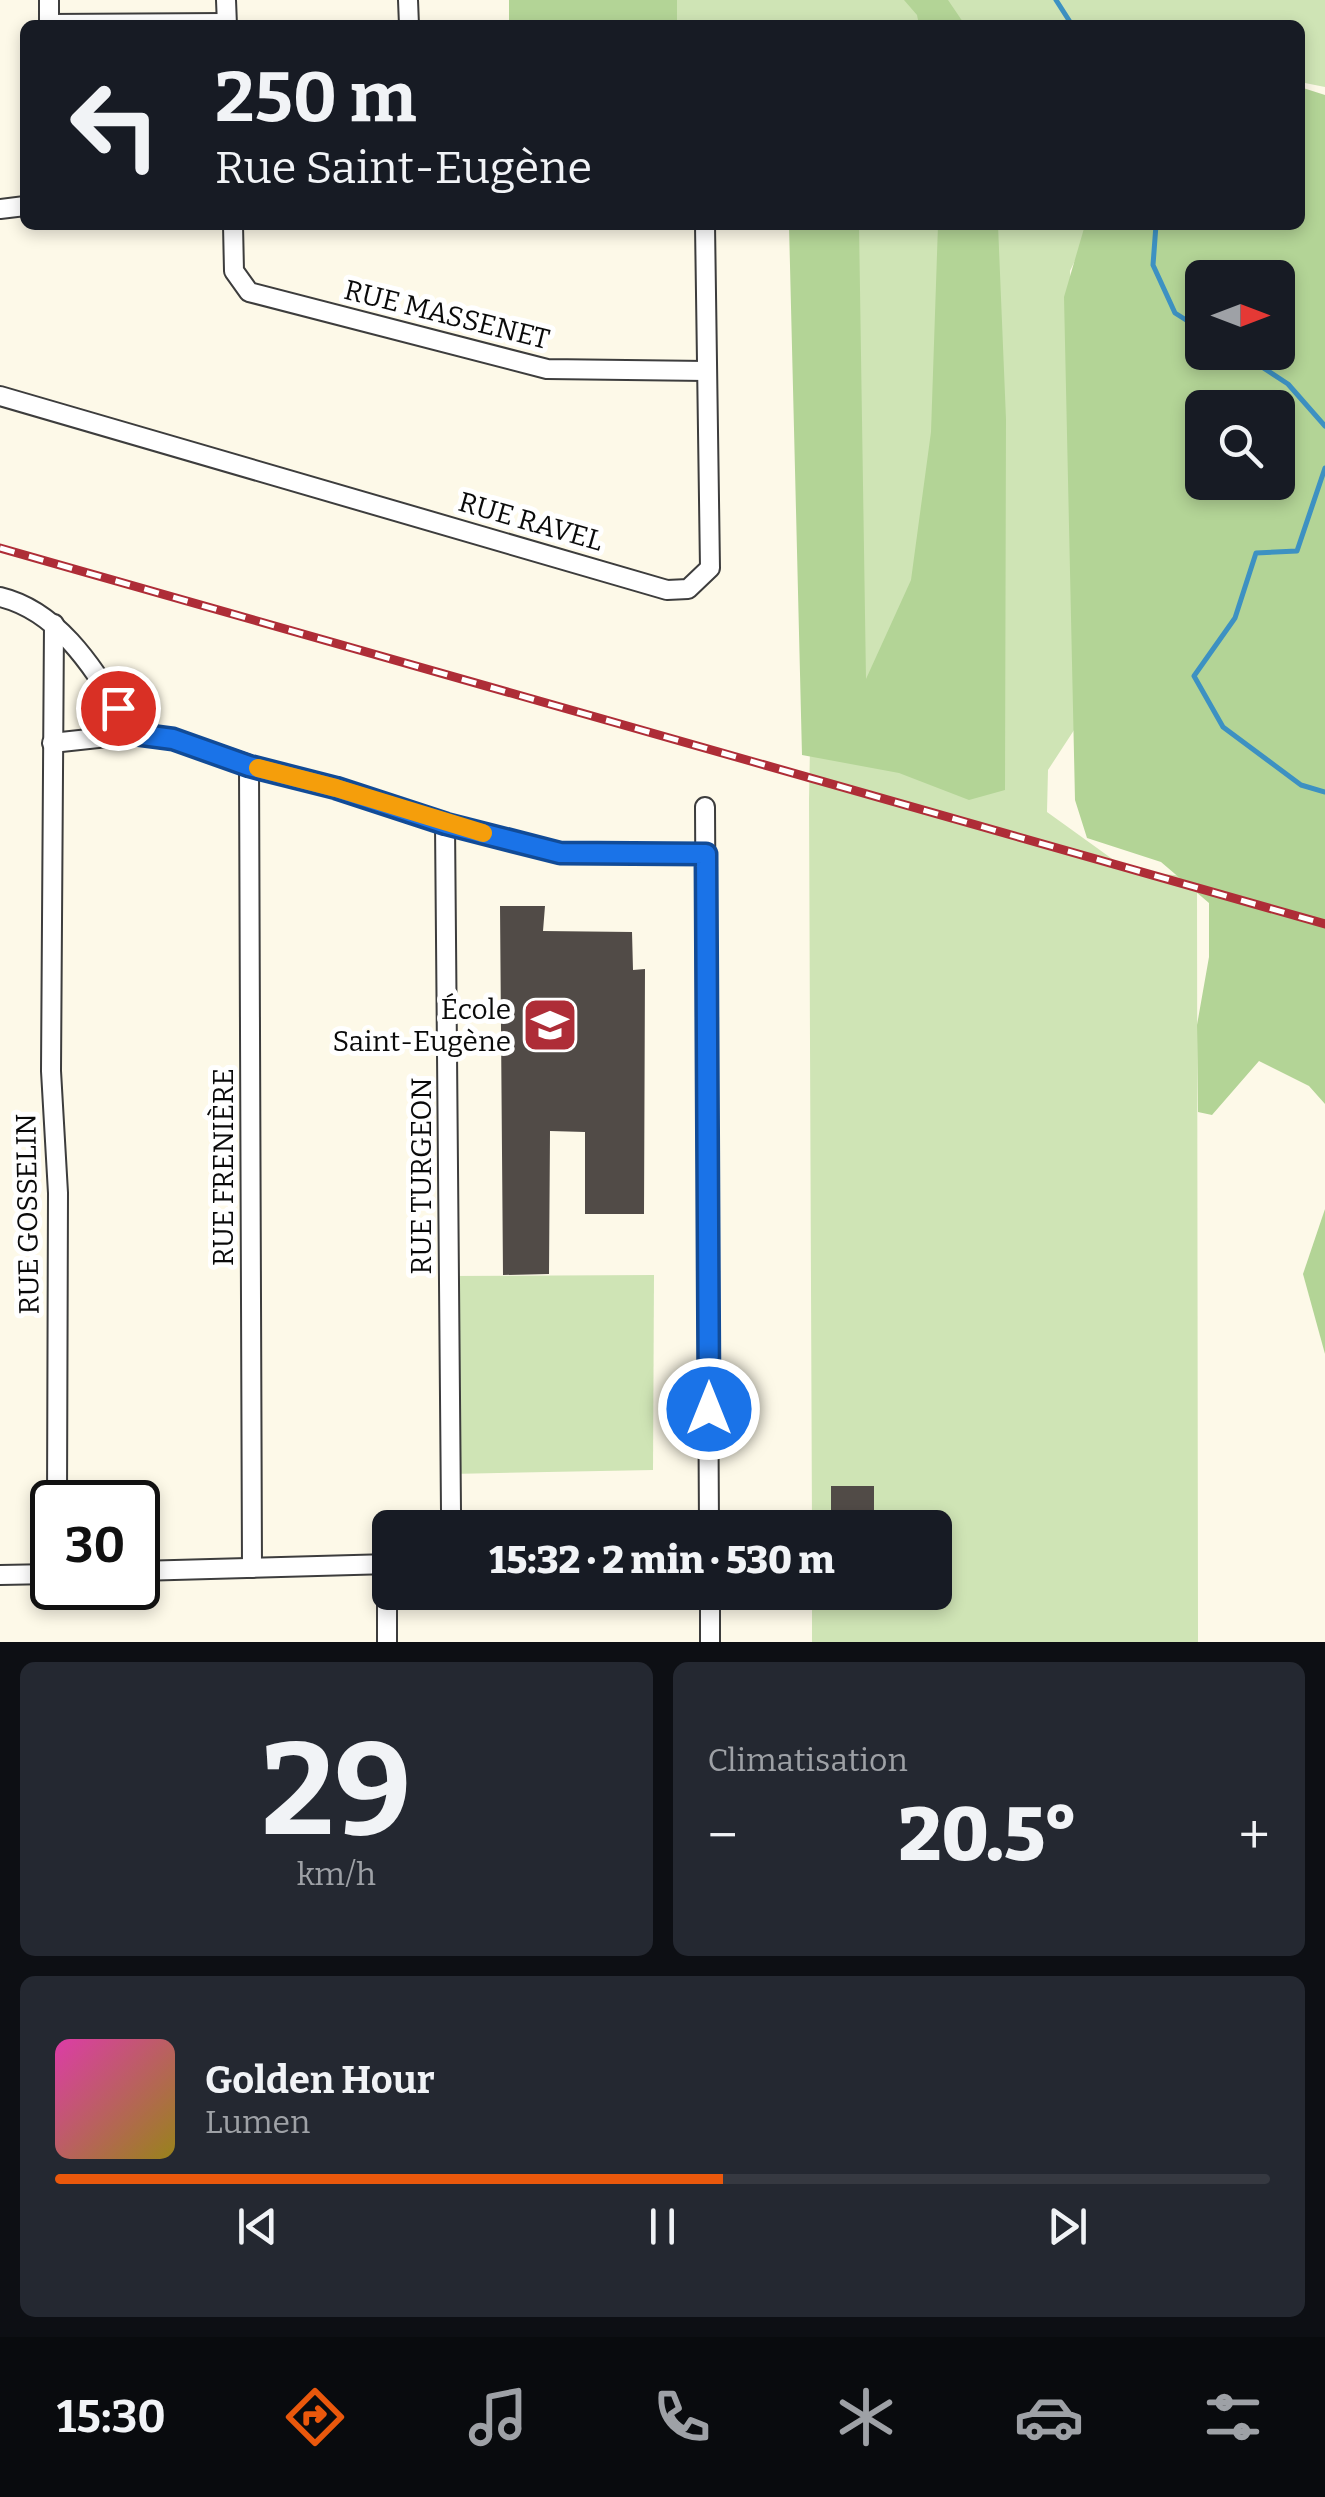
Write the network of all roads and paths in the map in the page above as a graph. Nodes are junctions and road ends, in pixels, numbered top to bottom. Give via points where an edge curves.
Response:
1 (232, 230) edge
2 (705, 230) edge
3 (706, 371) junction
4 (0, 396) edge
5 (0, 596) edge
6 (54, 624) junction
7 (135, 734) junction
8 (52, 743) junction
9 (249, 766) junction
10 (705, 807) dead end
11 (446, 824) junction
12 (706, 854) junction
13 (56, 1480) edge
14 (451, 1510) edge
15 (709, 1510) edge
16 (372, 1564) edge
17 (252, 1568) junction
18 (160, 1570) edge
19 (30, 1574) edge
20 (0, 1575) edge
21 (387, 1610) edge
22 (710, 1610) edge
23 (387, 1642) edge
24 (710, 1642) edge

1 - 3 street, RUE MASSENET via 234,271 249,292 547,369
2 - 3 street, RUE RAVEL
3 - 4 street, RUE RAVEL via 710,568 688,590 667,590
5 - 6 street
6 - 7 street
6 - 8 street, RUE GOSSELIN
7 - 8 street
7 - 9 street via 173,739
8 - 13 street, RUE GOSSELIN
9 - 11 street
9 - 17 street, RUE FRENIÈRE
10 - 12 street
11 - 12 street via 560,853
11 - 14 street, RUE TURGEON
12 - 15 street
16 - 17 street
17 - 18 street
19 - 20 street
21 - 23 street
22 - 24 street

